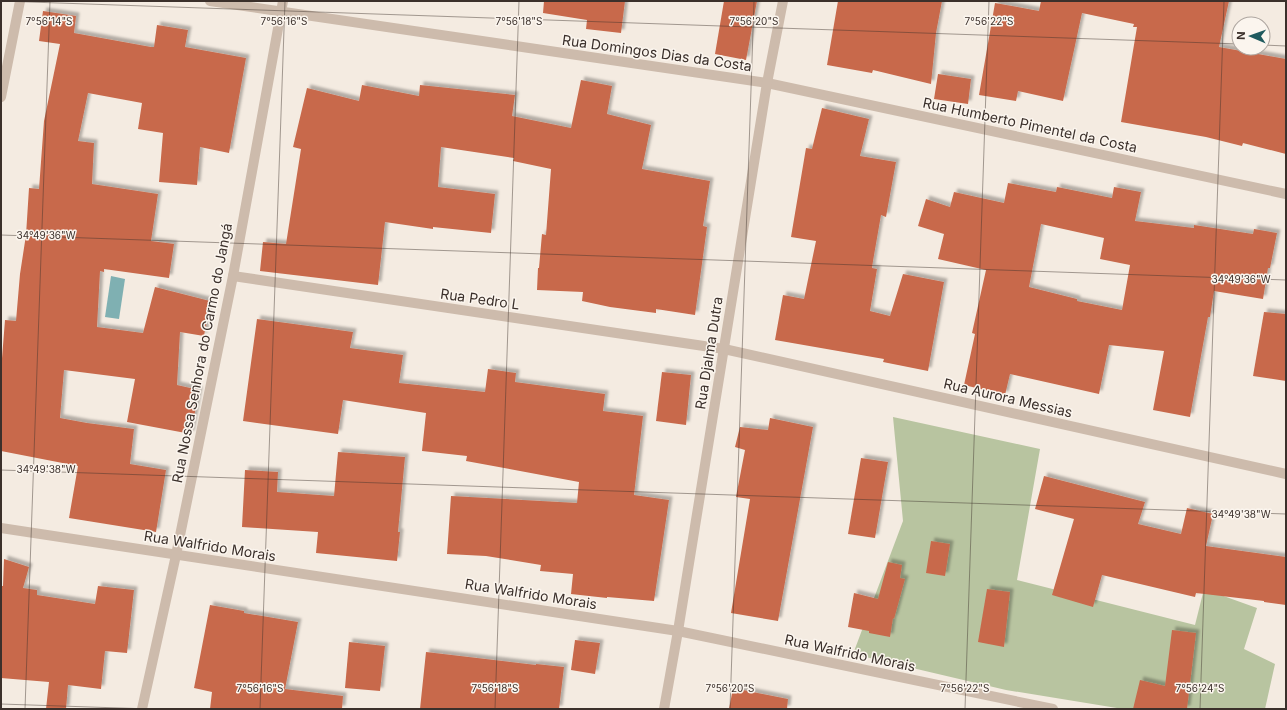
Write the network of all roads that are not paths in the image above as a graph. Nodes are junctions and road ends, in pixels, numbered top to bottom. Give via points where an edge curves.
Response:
1 (20, 1) edge
2 (210, 1) edge
3 (783, 1) edge
4 (282, 6) edge
5 (767, 83) junction
6 (1, 97) edge
7 (1286, 194) edge
8 (233, 276) junction
9 (724, 349) junction
10 (1286, 474) edge
11 (1, 528) edge
12 (176, 555) junction
13 (678, 631) junction
14 (142, 709) edge
15 (664, 709) edge
16 (1053, 709) edge

1 - 6 street
2 - 4 street, Rua Domingos Dias da Costa
3 - 5 street, Rua Djalma Dutra
4 - 5 street, Rua Domingos Dias da Costa
4 - 8 street, Rua Nossa Senhora do Carmo do Jangá
5 - 7 street, Rua Humberto Pimentel da Costa
5 - 9 street, Rua Djalma Dutra
8 - 9 street, Rua Pedro L
8 - 12 street, Rua Nossa Senhora do Carmo do Jangá
9 - 10 street, Rua Aurora Messias
9 - 13 street, Rua Djalma Dutra
11 - 12 street, Rua Walfrido Morais
12 - 13 street, Rua Walfrido Morais
12 - 14 street, Rua Nossa Senhora do Carmo do Jangá
13 - 15 street, Rua Djalma Dutra
13 - 16 street, Rua Walfrido Morais

